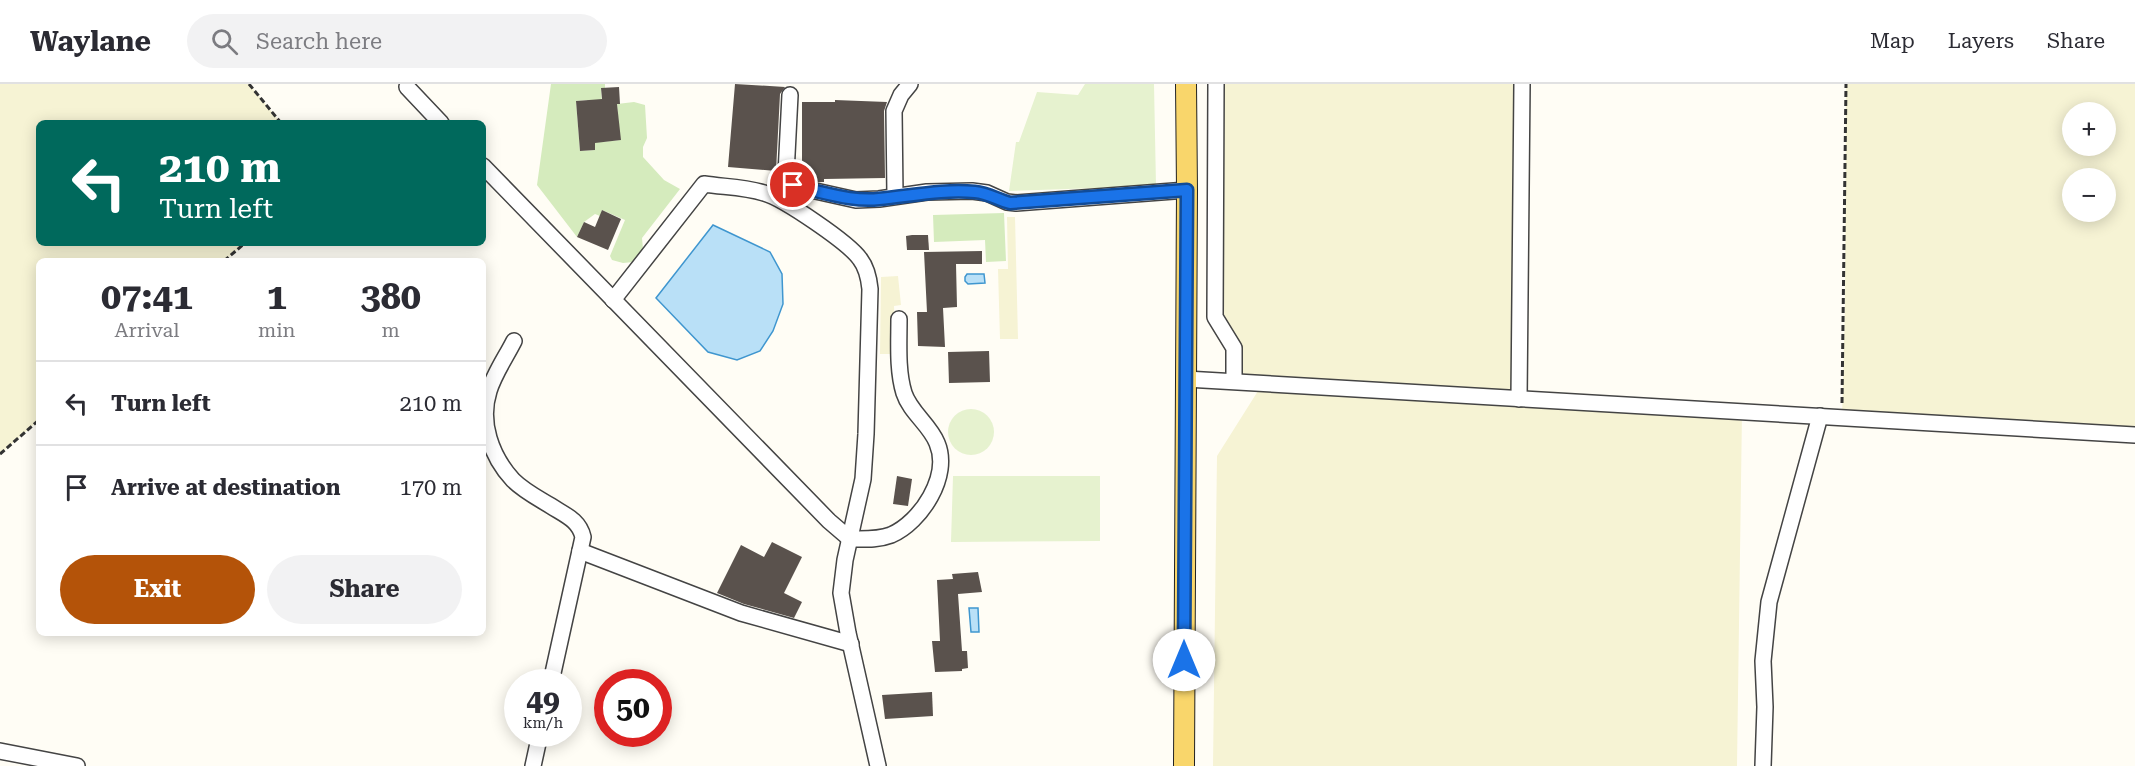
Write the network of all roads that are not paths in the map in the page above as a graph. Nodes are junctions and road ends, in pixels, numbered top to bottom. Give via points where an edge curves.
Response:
1 (910, 84) edge
2 (1186, 84) edge
3 (1216, 84) edge
4 (1522, 84) edge
5 (406, 87) dead end
6 (790, 95) dead end
7 (438, 120) edge
8 (486, 169) edge
9 (1187, 190) junction
10 (895, 196) junction
11 (613, 300) junction
12 (899, 319) dead end
13 (514, 341) dead end
14 (1186, 379) junction
15 (1234, 381) junction
16 (486, 399) edge
17 (1519, 399) junction
18 (1820, 416) junction
19 (486, 420) edge
20 (2135, 435) edge
21 (850, 539) junction
22 (580, 552) junction
23 (850, 644) junction
24 (553, 669) edge
25 (538, 747) edge
26 (0, 751) edge
27 (77, 766) edge
28 (534, 766) edge
29 (878, 766) edge
30 (1184, 766) edge
31 (1763, 766) edge

1 - 10 street via 894,111
2 - 9 main road
3 - 15 street via 1215,317 1234,348
4 - 17 street
5 - 7 street
6 - 10 street via 786,174 789,182 856,200
8 - 11 street
9 - 10 street via 1016,203 972,191
9 - 14 main road
11 - 21 street
11 - 21 street via 704,184 756,191 781,199 857,254 868,277 870,310 863,479
12 - 21 street via 905,396 938,444 939,473 927,504 914,520 884,537
13 - 16 street
14 - 15 street
14 - 30 main road
15 - 17 street
17 - 18 street
18 - 20 street
18 - 31 street via 1769,602 1763,661
19 - 22 street via 489,441 513,480 578,526 583,537
21 - 23 street via 841,593
22 - 23 street via 741,613
22 - 24 street
23 - 29 street
25 - 28 street
26 - 27 street

